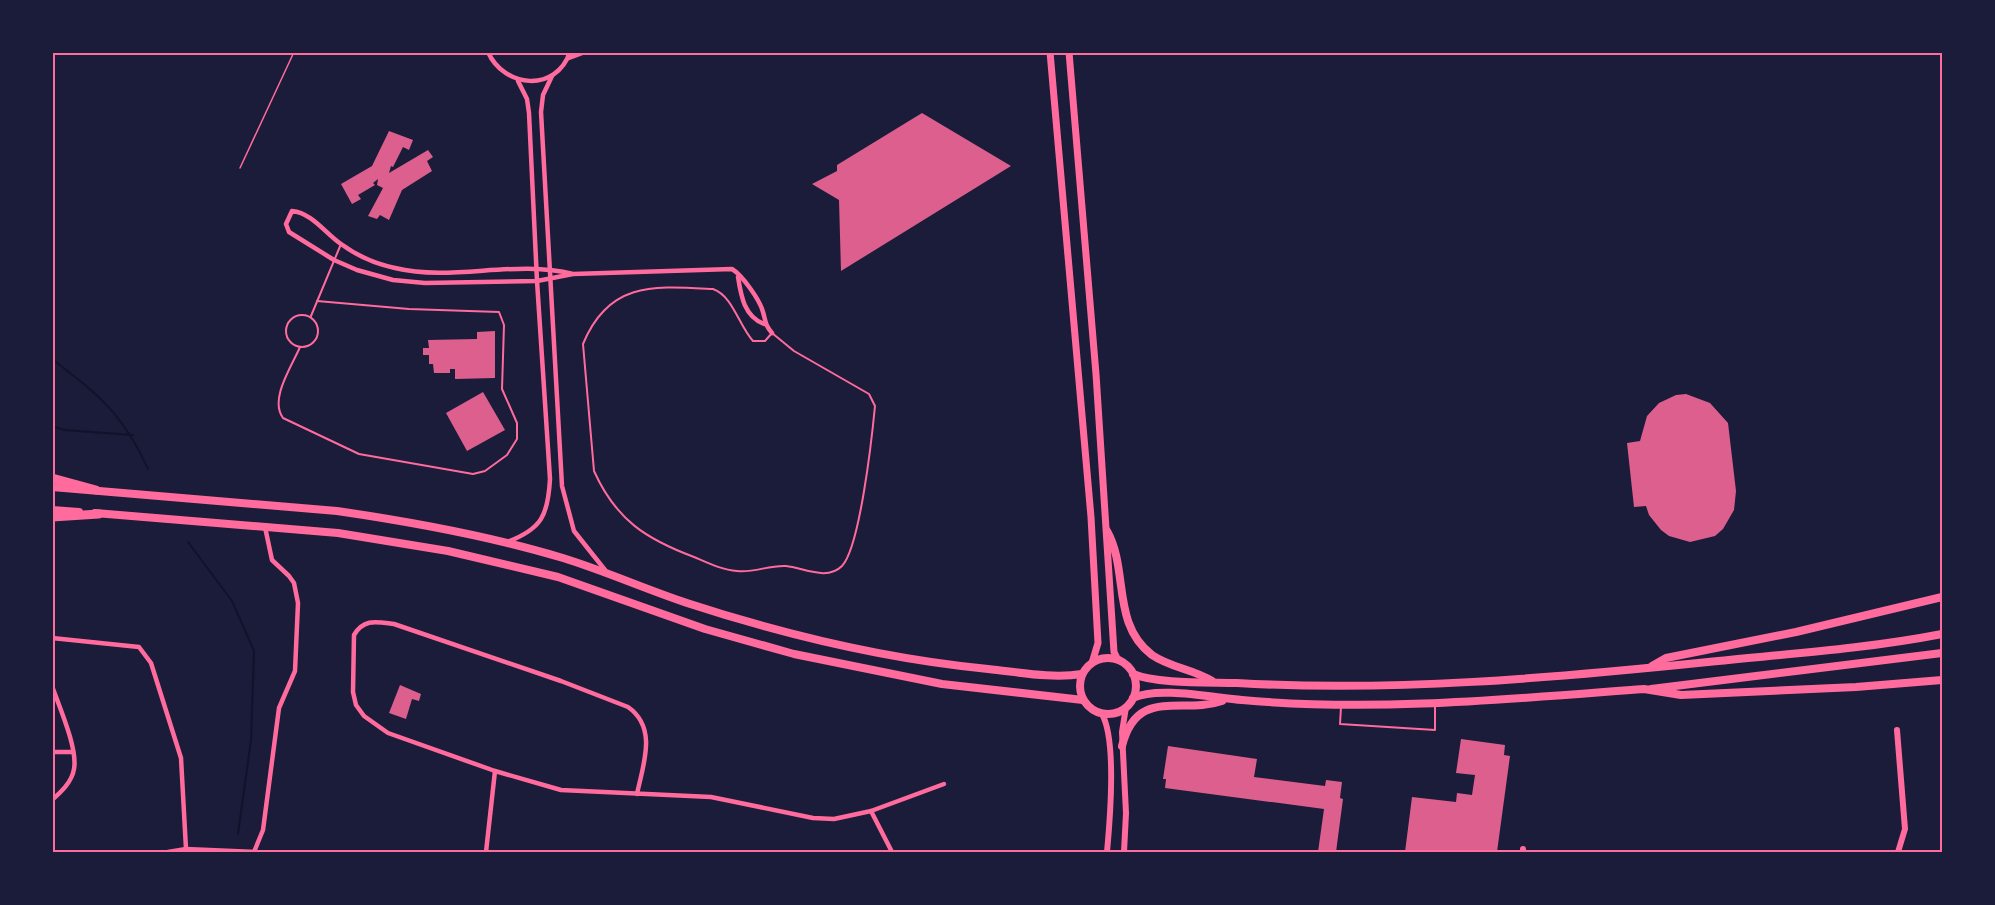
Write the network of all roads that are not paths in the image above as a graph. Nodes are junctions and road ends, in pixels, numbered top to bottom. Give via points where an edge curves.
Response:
1 (488, 52) edge
2 (585, 52) edge
3 (1050, 52) edge
4 (1069, 52) edge
5 (569, 55) edge
6 (552, 76) junction
7 (518, 81) junction
8 (341, 244) junction
9 (334, 260) junction
10 (548, 268) junction
11 (536, 269) junction
12 (573, 274) junction
13 (738, 274) junction
14 (549, 280) junction
15 (537, 281) junction
16 (317, 301) junction
17 (310, 316) junction
18 (764, 324) junction
19 (772, 333) junction
20 (300, 347) junction
21 (52, 478) edge
22 (52, 487) edge
23 (96, 490) junction
24 (52, 510) edge
25 (99, 514) junction
26 (52, 517) edge
27 (265, 527) junction
28 (1107, 531) junction
29 (505, 543) junction
30 (608, 574) junction
31 (1942, 597) edge
32 (1942, 634) edge
33 (52, 638) edge
34 (1942, 653) edge
35 (1118, 660) junction
36 (1092, 663) junction
37 (1649, 668) junction
38 (1082, 674) junction
39 (1133, 674) junction
40 (1942, 680) edge
41 (1215, 682) junction
42 (52, 686) edge
43 (1644, 689) junction
44 (1134, 698) junction
45 (1228, 699) junction
46 (1083, 700) junction
47 (1435, 702) junction
48 (1341, 704) junction
49 (1126, 707) junction
50 (1102, 714) junction
51 (1897, 730) dead end
52 (1122, 746) junction
53 (52, 752) edge
54 (73, 752) junction
55 (495, 771) junction
56 (945, 783) dead end
57 (637, 794) junction
58 (52, 800) edge
59 (871, 811) junction
60 (186, 849) junction
61 (168, 852) edge
62 (255, 852) edge
63 (486, 852) edge
64 (892, 852) edge
65 (1107, 852) edge
66 (1124, 852) edge
67 (1899, 852) edge

1 - 7 street via 495,66
2 - 5 street
3 - 36 main road via 1091,517 1098,643
4 - 28 main road
5 - 6 street
6 - 7 street
6 - 10 street via 543,95 541,112
7 - 11 street via 530,113
8 - 9 lane
8 - 9 street via 303,212 292,211 288,216 289,232
8 - 11 street via 369,260 424,272
9 - 15 street via 393,280 425,284
9 - 16 lane
10 - 11 street
10 - 12 street
10 - 14 street
11 - 15 street
12 - 13 street via 732,269
12 - 14 street
13 - 18 street via 755,294
13 - 18 street via 741,296 749,313
14 - 15 street
14 - 30 street via 563,496 578,538
15 - 29 street via 549,496 535,528
16 - 17 lane
16 - 20 lane via 500,312 504,325 502,389 517,423 517,439 495,465 473,474 359,454 278,411 279,397
17 - 20 lane via 317,323 318,336 311,345
17 - 20 lane via 297,315 286,327 287,338
18 - 19 street
19 - 19 lane via 794,351 869,394 875,406 868,469 850,554 833,573 785,566 736,572 657,543 627,519 594,471 583,344 591,327 612,302 636,290 713,289 726,297 753,341 765,341
21 - 23 highway
22 - 23 highway
23 - 29 highway via 337,511
24 - 25 highway
25 - 26 highway
25 - 27 highway
27 - 46 highway via 373,538 503,562 794,654 942,684
27 - 62 street via 274,565 294,583 297,614 295,671 279,708 262,830
28 - 35 main road via 1114,652
28 - 41 highway via 1113,541 1124,607 1136,638 1159,660
29 - 30 highway
30 - 38 highway via 709,610 853,648 944,664 1062,676
31 - 37 highway via 1666,658
32 - 37 highway
33 - 60 street via 130,644 144,651 181,758
34 - 43 highway
35 - 36 highway via 1102,658
35 - 39 highway
36 - 38 highway
37 - 41 highway via 1341,687
38 - 46 highway
39 - 41 highway
39 - 44 highway
40 - 43 highway via 1906,685 1681,694
42 - 54 street
43 - 47 highway
44 - 45 highway via 1156,693
44 - 49 highway
45 - 48 highway
45 - 52 highway via 1149,709 1134,721
46 - 50 highway
47 - 48 highway
47 - 48 lane via 1435,730 1340,724
49 - 50 highway via 1113,714
49 - 52 street
50 - 65 street via 1109,753
51 - 67 street via 1905,829
52 - 66 street
53 - 54 street
54 - 58 street via 75,769
55 - 57 street via 561,790
55 - 57 street via 388,733 364,716 353,692 354,635 358,628 372,621 394,624 628,707 646,732
55 - 63 street
56 - 59 street
57 - 59 street via 711,797 813,818 834,819
59 - 64 street
60 - 61 street
60 - 62 street

